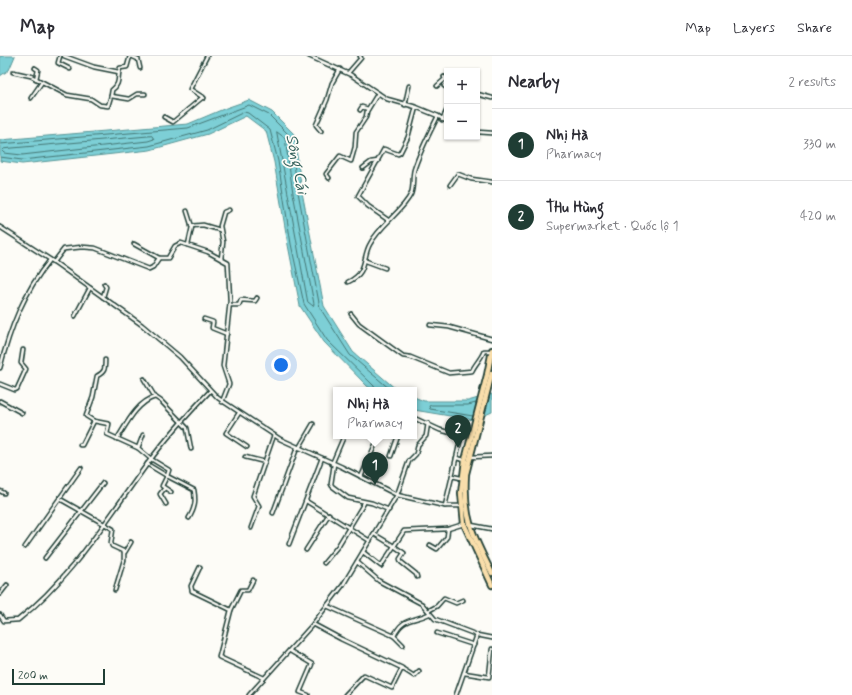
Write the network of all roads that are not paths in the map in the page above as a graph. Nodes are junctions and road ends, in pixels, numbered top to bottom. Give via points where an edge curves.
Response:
1 (60, 56) edge
2 (64, 56) edge
3 (130, 56) edge
4 (207, 56) edge
5 (309, 56) edge
6 (360, 56) edge
7 (35, 68) dead end
8 (70, 68) dead end
9 (140, 68) dead end
10 (340, 69) junction
11 (14, 72) dead end
12 (119, 72) junction
13 (348, 73) junction
14 (36, 78) junction
15 (444, 78) edge
16 (42, 82) junction
17 (409, 86) dead end
18 (436, 86) dead end
19 (378, 93) junction
20 (145, 94) dead end
21 (480, 95) edge
22 (111, 96) junction
23 (31, 98) dead end
24 (492, 98) edge
25 (405, 105) junction
26 (416, 107) junction
27 (360, 110) dead end
28 (368, 110) junction
29 (438, 116) junction
30 (444, 116) edge
31 (164, 117) dead end
32 (442, 120) joint
33 (320, 131) dead end
34 (480, 132) edge
35 (492, 134) edge
36 (378, 161) junction
37 (363, 168) dead end
38 (329, 178) dead end
39 (492, 182) edge
40 (450, 185) dead end
41 (229, 210) dead end
42 (187, 211) dead end
43 (388, 220) junction
44 (191, 226) junction
45 (0, 227) edge
46 (220, 230) junction
47 (134, 244) dead end
48 (188, 245) junction
49 (159, 258) junction
50 (221, 259) junction
51 (50, 260) junction
52 (366, 261) junction
53 (54, 262) junction
54 (385, 268) dead end
55 (348, 282) dead end
56 (104, 284) dead end
57 (90, 288) junction
58 (103, 297) junction
59 (257, 298) dead end
60 (230, 305) junction
61 (351, 314) dead end
62 (75, 316) dead end
63 (204, 319) dead end
64 (430, 325) dead end
65 (227, 334) junction
66 (492, 339) edge
67 (23, 350) dead end
68 (492, 351) edge
69 (105, 360) dead end
70 (0, 368) edge
71 (490, 375) edge
72 (144, 379) dead end
73 (0, 384) edge
74 (210, 391) junction
75 (155, 397) junction
76 (0, 402) edge
77 (222, 402) junction
78 (22, 413) dead end
79 (239, 413) junction
80 (417, 419) edge
81 (94, 421) junction
82 (180, 422) junction
83 (428, 423) junction
84 (313, 424) dead end
85 (143, 435) dead end
86 (274, 435) junction
87 (117, 439) junction
88 (343, 439) edge
89 (378, 439) edge
90 (397, 439) edge
91 (80, 445) dead end
92 (247, 447) dead end
93 (138, 448) junction
94 (298, 448) junction
95 (191, 449) dead end
96 (470, 450) junction
97 (390, 456) dead end
98 (492, 456) edge
99 (245, 457) dead end
100 (471, 457) junction
101 (322, 458) junction
102 (456, 458) junction
103 (151, 459) junction
104 (465, 460) junction
105 (265, 462) junction
106 (147, 464) junction
107 (333, 464) junction
108 (82, 468) dead end
109 (167, 476) junction
110 (452, 476) junction
111 (361, 477) junction
112 (461, 478) junction
113 (103, 483) dead end
114 (164, 489) junction
115 (0, 491) edge
116 (171, 492) dead end
117 (4, 493) dead end
118 (397, 495) junction
119 (60, 499) junction
120 (306, 501) junction
121 (364, 502) junction
122 (166, 504) dead end
123 (445, 506) junction
124 (461, 506) junction
125 (389, 510) junction
126 (81, 511) junction
127 (273, 513) dead end
128 (329, 514) junction
129 (189, 518) dead end
130 (104, 524) junction
131 (464, 524) junction
132 (469, 525) junction
133 (349, 527) junction
134 (251, 528) dead end
135 (448, 529) junction
136 (492, 529) edge
137 (374, 534) junction
138 (370, 540) junction
139 (131, 542) dead end
140 (289, 544) dead end
141 (430, 544) dead end
142 (394, 546) junction
143 (25, 547) dead end
144 (306, 550) dead end
145 (124, 551) junction
146 (363, 552) junction
147 (45, 558) dead end
148 (357, 562) junction
149 (324, 563) dead end
150 (200, 567) dead end
151 (492, 573) edge
152 (417, 577) dead end
153 (253, 580) dead end
154 (7, 585) dead end
155 (492, 585) edge
156 (115, 590) dead end
157 (0, 594) edge
158 (463, 600) dead end
159 (327, 606) junction
160 (231, 610) junction
161 (429, 612) junction
162 (0, 615) edge
163 (313, 624) junction
164 (437, 633) dead end
165 (477, 635) junction
166 (394, 636) junction
167 (492, 638) edge
168 (403, 645) dead end
169 (474, 645) junction
170 (492, 649) edge
171 (290, 651) junction
172 (403, 670) junction
173 (419, 671) dead end
174 (464, 674) junction
175 (264, 678) junction
176 (249, 695) edge
177 (308, 695) edge
178 (345, 695) edge
179 (456, 695) edge

1 - 8 street via 58,63
2 - 12 street via 94,67
3 - 9 street via 138,59
3 - 12 street via 127,67 121,67
4 - 31 street via 190,89 204,98 173,122
5 - 10 street
6 - 13 street
7 - 14 street via 38,70
10 - 13 street
10 - 33 street via 316,125
11 - 14 street
12 - 22 street via 120,78
13 - 19 street
14 - 16 street
15 - 18 street
16 - 22 street via 67,96 91,99 107,106
16 - 23 street
17 - 25 street
19 - 25 street
19 - 28 street
20 - 22 street via 138,94 129,99
21 - 24 street
25 - 26 street
26 - 29 street
26 - 36 street via 408,137 400,153 384,149
27 - 28 street via 362,107
28 - 38 street via 356,132 351,162 340,156 326,174
29 - 32 street
29 - 43 street via 417,162 410,196
30 - 32 street
34 - 35 street
36 - 37 street via 371,162
36 - 43 street via 358,196
39 - 40 street via 470,179 458,174
41 - 46 street via 223,212
42 - 44 street
43 - 52 street via 370,244
44 - 46 street via 203,225
44 - 48 street
45 - 51 street
46 - 50 street via 223,242
47 - 49 street
48 - 49 street via 179,243 168,258
48 - 50 street
49 - 53 street via 149,269 95,248 82,246 64,249
50 - 60 street via 229,264
51 - 53 street
51 - 70 street via 36,278 23,302 5,345
52 - 54 street
52 - 55 street via 357,276
53 - 57 street
56 - 58 street via 106,288
57 - 58 street
57 - 62 street
58 - 74 street via 180,357
59 - 60 street via 255,301 241,300 239,305
60 - 65 street
61 - 68 street via 359,324 403,356 449,373 472,371 484,351
63 - 65 street via 213,322 212,328 215,330
64 - 66 street via 449,327
65 - 77 street via 222,366 229,384
67 - 73 street via 21,363 26,369 17,389
68 - 71 highway
69 - 81 street via 105,370 97,376 86,415
71 - 96 highway
72 - 75 street
74 - 77 street
74 - 82 street
75 - 82 street
75 - 87 street via 141,406
76 - 78 street
77 - 79 street
79 - 86 street
79 - 92 street via 226,433
80 - 83 street
81 - 87 street via 109,424 107,433
81 - 91 street
82 - 95 street via 188,429
82 - 103 street
83 - 102 street via 460,436 461,443
83 - 118 street via 426,436 409,461
84 - 94 street
85 - 93 street
86 - 94 street
86 - 105 street
87 - 93 street
88 - 107 street
89 - 111 street
90 - 97 street
93 - 103 street
94 - 101 street
94 - 127 street via 293,455
96 - 100 highway
96 - 104 highway
98 - 100 street
99 - 105 street
100 - 132 highway via 465,490
101 - 107 street
101 - 120 street
102 - 104 street
102 - 110 street
103 - 106 street
103 - 109 street via 168,470
104 - 112 highway
105 - 134 street via 253,496 259,506
106 - 109 street
106 - 130 street
107 - 111 street
107 - 121 street via 332,486 348,498
108 - 119 street
109 - 114 street via 162,485
109 - 129 street via 194,490 196,503
110 - 112 street
110 - 123 street
111 - 118 street
112 - 124 highway
113 - 126 street
114 - 116 street
114 - 122 street via 160,494
115 - 117 street
118 - 123 street
118 - 125 street
119 - 126 street
119 - 143 street
120 - 128 street
120 - 140 street
121 - 125 street
121 - 133 street
123 - 124 street
124 - 131 highway
125 - 137 street
126 - 130 street
126 - 147 street
128 - 133 street
128 - 144 street
130 - 145 street via 114,530 111,545
130 - 162 street via 53,590 35,608 16,621 4,621
131 - 135 street
131 - 155 highway
132 - 136 street
132 - 151 highway
133 - 138 street
133 - 149 street
135 - 141 street via 447,537 438,548
135 - 142 street via 405,531
137 - 138 street
137 - 142 street
138 - 146 street
139 - 145 street via 127,551
142 - 146 street via 381,566
142 - 152 street via 404,553 401,562
145 - 156 street via 124,560
146 - 148 street
148 - 159 street via 344,585
148 - 161 street via 378,581 422,604
150 - 160 street via 191,586 192,591
153 - 160 street via 248,590 241,590
154 - 157 street
158 - 161 street via 456,603 444,598
159 - 163 street
159 - 166 street
160 - 175 street via 219,657
161 - 165 street via 435,620
161 - 166 street via 408,620 398,627
163 - 171 street
163 - 172 street via 400,666
164 - 169 street
165 - 167 street
165 - 169 street
166 - 168 street
169 - 174 street
170 - 174 street via 490,676
171 - 175 street
171 - 177 street via 312,664 300,692
172 - 173 street via 414,676
172 - 178 street via 392,688 364,675
174 - 179 street
175 - 176 street

